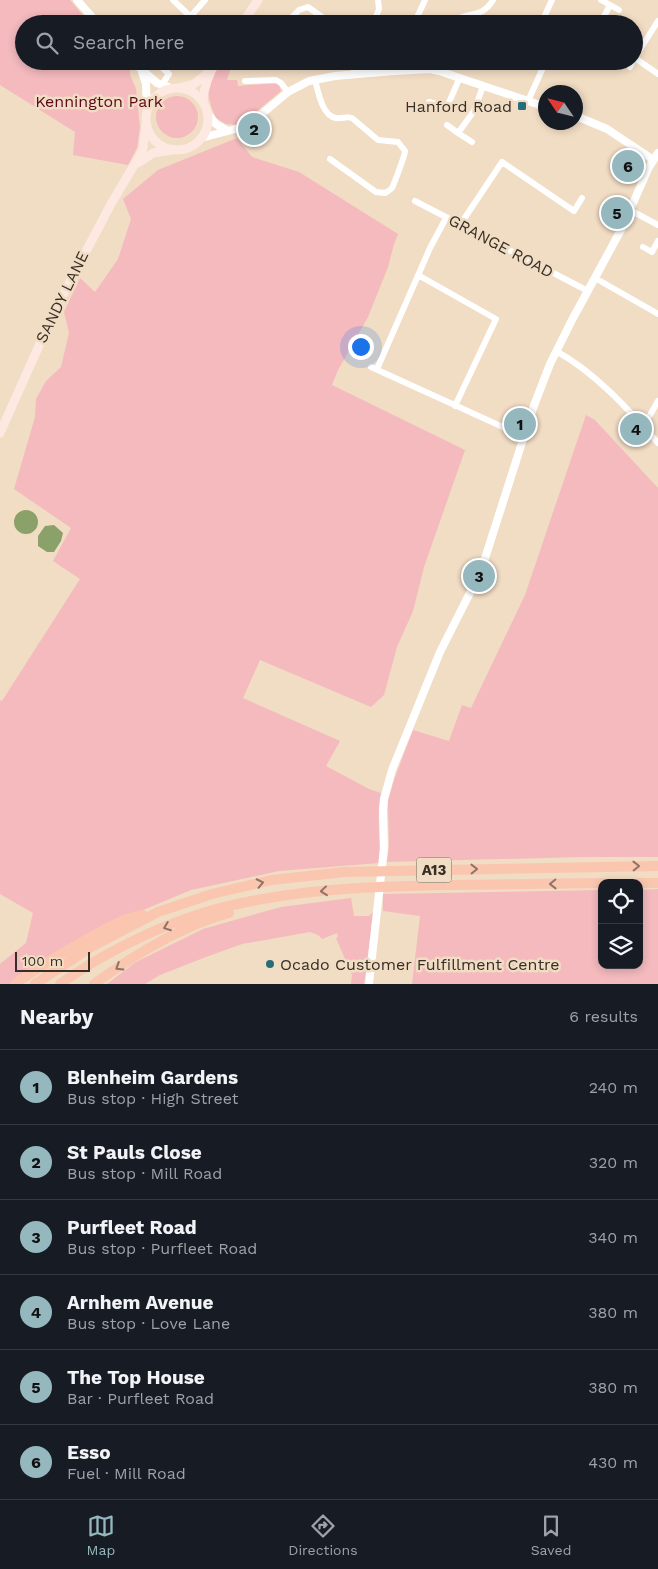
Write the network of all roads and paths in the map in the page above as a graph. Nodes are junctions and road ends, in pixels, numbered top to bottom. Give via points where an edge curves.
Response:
1 (77, 0) edge
2 (173, 0) edge
3 (205, 0) edge
4 (258, 0) edge
5 (378, 0) edge
6 (425, 0) edge
7 (493, 0) edge
8 (552, 0) edge
9 (601, 0) edge
10 (610, 5) junction
11 (619, 10) dead end
12 (90, 15) edge
13 (190, 15) edge
14 (192, 15) edge
15 (248, 15) edge
16 (294, 15) edge
17 (319, 15) edge
18 (377, 15) edge
19 (418, 15) edge
20 (470, 15) edge
21 (545, 15) edge
22 (605, 15) edge
23 (658, 21) edge
24 (643, 45) edge
25 (643, 66) edge
26 (165, 70) edge
27 (210, 70) joint
28 (354, 70) edge
29 (394, 70) edge
30 (434, 70) edge
31 (542, 70) edge
32 (439, 71) joint
33 (142, 72) joint
34 (354, 74) junction
35 (658, 74) edge
36 (460, 77) junction
37 (165, 80) dead end
38 (315, 80) junction
39 (245, 82) dead end
40 (482, 86) junction
41 (175, 88) junction
42 (288, 92) junction
43 (528, 101) junction
44 (203, 102) junction
45 (429, 102) dead end
46 (538, 104) edge
47 (147, 110) junction
48 (207, 113) junction
49 (583, 119) edge
50 (146, 124) junction
51 (447, 125) dead end
52 (226, 130) junction
53 (458, 132) junction
54 (201, 138) junction
55 (472, 142) dead end
56 (172, 150) junction
57 (655, 156) edge
58 (330, 159) dead end
59 (134, 166) junction
60 (582, 198) dead end
61 (415, 200) dead end
62 (630, 210) junction
63 (446, 218) junction
64 (460, 225) junction
65 (658, 225) edge
66 (658, 241) edge
67 (643, 247) dead end
68 (418, 275) junction
69 (595, 278) junction
70 (588, 291) junction
71 (658, 314) edge
72 (556, 351) junction
73 (658, 401) edge
74 (455, 406) junction
75 (642, 425) junction
76 (0, 433) edge
77 (525, 438) junction
78 (658, 443) edge
79 (658, 866) edge
80 (598, 883) edge
81 (643, 883) edge
82 (658, 883) edge
83 (264, 899) junction
84 (158, 912) junction
85 (15, 984) edge
86 (35, 984) edge
87 (60, 984) edge
88 (94, 984) edge
89 (370, 984) edge

1 - 12 street
2 - 13 street
3 - 14 street
4 - 15 main road
5 - 18 street
6 - 19 street
7 - 20 street via 484,12
8 - 21 street
9 - 10 street
10 - 11 street
10 - 22 street
16 - 17 street via 308,7
23 - 24 street
25 - 35 street
26 - 37 street via 169,74
27 - 41 main road via 194,84
27 - 44 main road
28 - 34 street
29 - 34 street
30 - 32 street
31 - 43 street
32 - 36 street
33 - 41 street via 157,83
33 - 47 street
34 - 38 street
36 - 40 street
36 - 45 street via 447,107
38 - 42 street
38 - 58 street via 330,115 352,118 378,140 398,142 405,151 391,188 385,193 376,192
39 - 42 street via 276,80
40 - 43 street
40 - 53 street via 474,110
41 - 44 main road via 192,92
41 - 47 main road via 158,94
42 - 52 street via 247,126
43 - 46 street
44 - 48 main road
47 - 50 main road
48 - 52 street
48 - 54 main road
49 - 57 street
50 - 56 main road via 156,141
50 - 59 main road, SANDY LANE via 143,148
51 - 53 street
52 - 54 street
53 - 55 street
54 - 56 main road via 187,148
56 - 59 main road, SANDY LANE via 153,153
57 - 62 street
59 - 76 main road, SANDY LANE via 54,312
60 - 64 street via 574,211 502,162
61 - 63 street, GRANGE ROAD
62 - 65 street
62 - 69 street
63 - 64 street, GRANGE ROAD
63 - 68 street
64 - 70 street, GRANGE ROAD
66 - 67 street via 652,252
68 - 74 street via 496,319
68 - 74 street via 374,368
69 - 70 street
69 - 71 street
70 - 72 street
72 - 75 street via 588,372
72 - 77 street via 533,408
73 - 75 street
74 - 77 street
75 - 78 street
77 - 89 street via 481,571 440,652 392,770 384,798 384,848
84 -> 79 highway, A13 via 212,894 300,876 344,872
80 -> 83 highway, A13 via 373,886
81 - 82 highway
83 -> 87 highway, A13 via 205,912 151,933 101,958
83 -> 88 highway via 253,907 221,916 169,938
84 - 85 highway via 136,916 103,930 52,958
84 - 86 highway, A13 via 90,947

